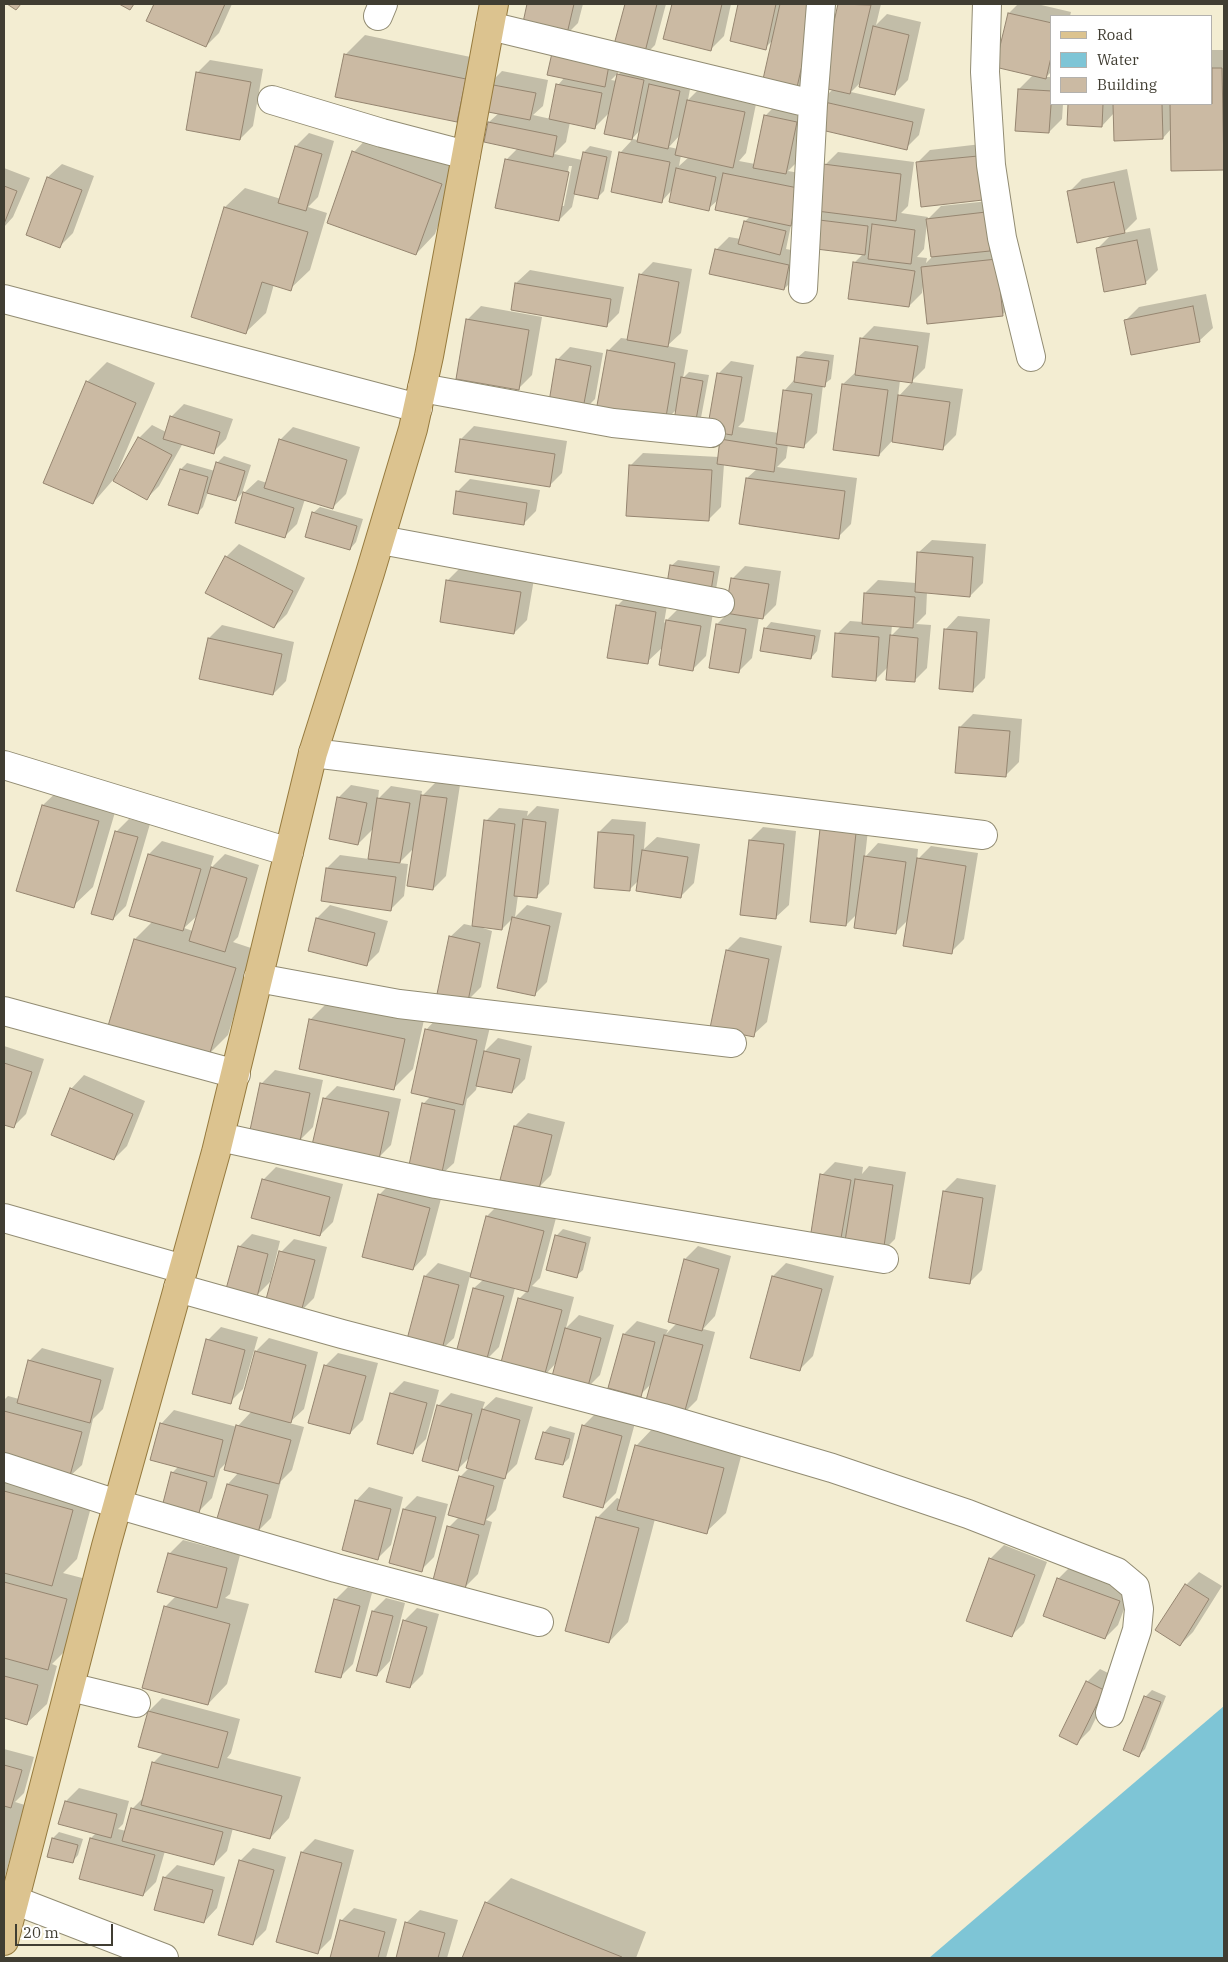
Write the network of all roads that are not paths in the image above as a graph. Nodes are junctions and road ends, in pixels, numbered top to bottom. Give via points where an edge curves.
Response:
1 (821, 4) edge
2 (987, 4) edge
3 (492, 15) edge
4 (272, 100) dead end
5 (813, 104) junction
6 (466, 156) junction
7 (804, 289) dead end
8 (4, 299) edge
9 (1032, 357) dead end
10 (420, 398) junction
11 (712, 434) dead end
12 (381, 540) junction
13 (720, 603) dead end
14 (313, 753) junction
15 (4, 765) edge
16 (983, 835) dead end
17 (289, 852) junction
18 (258, 978) junction
19 (4, 1010) edge
20 (732, 1043) dead end
21 (236, 1074) junction
22 (220, 1137) junction
23 (4, 1218) edge
24 (884, 1259) dead end
25 (180, 1278) junction
26 (4, 1467) edge
27 (117, 1504) junction
28 (539, 1622) dead end
29 (70, 1687) junction
30 (136, 1703) dead end
31 (1110, 1713) dead end
32 (14, 1900) junction
33 (4, 1941) edge
34 (164, 1958) edge

1 - 5 street
2 - 9 street via 985,72 991,166 1002,238
3 - 5 street
3 - 6 main road
4 - 6 street
5 - 7 street
6 - 10 main road
8 - 10 street
10 - 11 street
10 - 12 main road
12 - 13 street
12 - 14 main road
14 - 16 street
14 - 17 main road
15 - 17 street
17 - 18 main road
18 - 20 street via 400,1004
18 - 21 main road
19 - 21 street
21 - 22 main road
22 - 24 street via 436,1184
22 - 25 main road
23 - 25 street
25 - 27 main road
25 - 31 street via 342,1334 663,1418 832,1468 968,1514 1117,1572 1135,1587 1139,1609 1137,1630
26 - 27 street
27 - 28 street via 336,1568
27 - 29 main road
29 - 30 street
29 - 32 main road
32 - 33 main road
32 - 34 street

